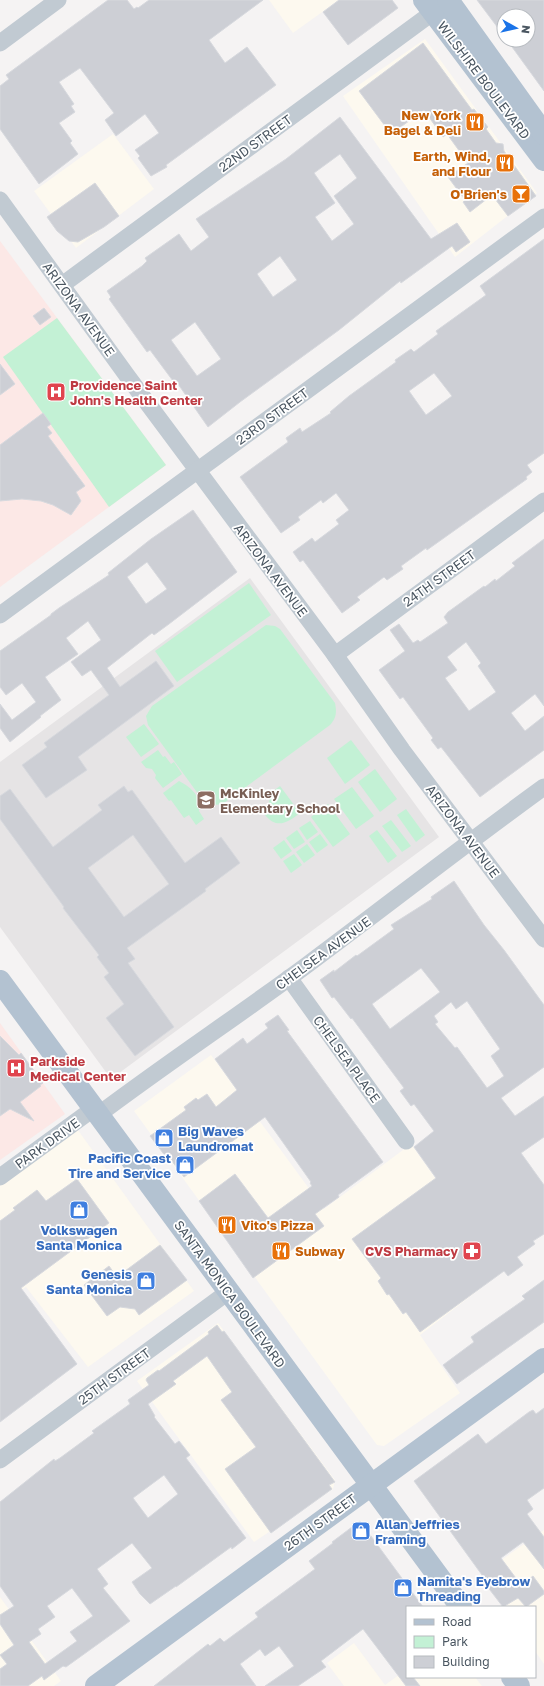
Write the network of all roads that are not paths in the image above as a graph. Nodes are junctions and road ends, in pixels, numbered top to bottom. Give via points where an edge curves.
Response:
1 (58, 0) edge
2 (441, 2) edge
3 (0, 43) edge
4 (544, 134) edge
5 (544, 160) edge
6 (0, 200) edge
7 (544, 216) edge
8 (62, 285) junction
9 (197, 471) junction
10 (544, 501) edge
11 (0, 615) edge
12 (335, 655) junction
13 (544, 787) edge
14 (471, 840) junction
15 (544, 940) edge
16 (289, 978) junction
17 (0, 981) edge
18 (96, 1112) junction
19 (406, 1141) dead end
20 (0, 1177) edge
21 (228, 1292) junction
22 (544, 1359) edge
23 (0, 1460) edge
24 (371, 1485) junction
25 (460, 1606) edge
26 (96, 1686) edge

1 - 3 street
2 - 4 main road, WILSHIRE BOULEVARD
2 - 5 main road, WILSHIRE BOULEVARD
2 - 8 street, 22ND STREET
6 - 8 street, ARIZONA AVENUE
7 - 9 street, 23RD STREET
8 - 9 street, ARIZONA AVENUE
9 - 11 street, 23RD STREET
9 - 12 street, ARIZONA AVENUE
10 - 12 street, 24TH STREET
12 - 14 street, ARIZONA AVENUE via 402,750
13 - 14 street, CHELSEA AVENUE
14 - 15 street, ARIZONA AVENUE
14 - 16 street, CHELSEA AVENUE
16 - 18 street, CHELSEA AVENUE
16 - 19 street, CHELSEA PLACE
17 - 18 main road, SANTA MONICA BOULEVARD
18 - 20 street, PARK DRIVE
18 - 21 main road, SANTA MONICA BOULEVARD
21 - 23 street, 25TH STREET
21 - 24 main road, SANTA MONICA BOULEVARD
22 - 24 main road, 26TH STREET
24 - 25 main road, SANTA MONICA BOULEVARD
24 - 26 main road, 26TH STREET

